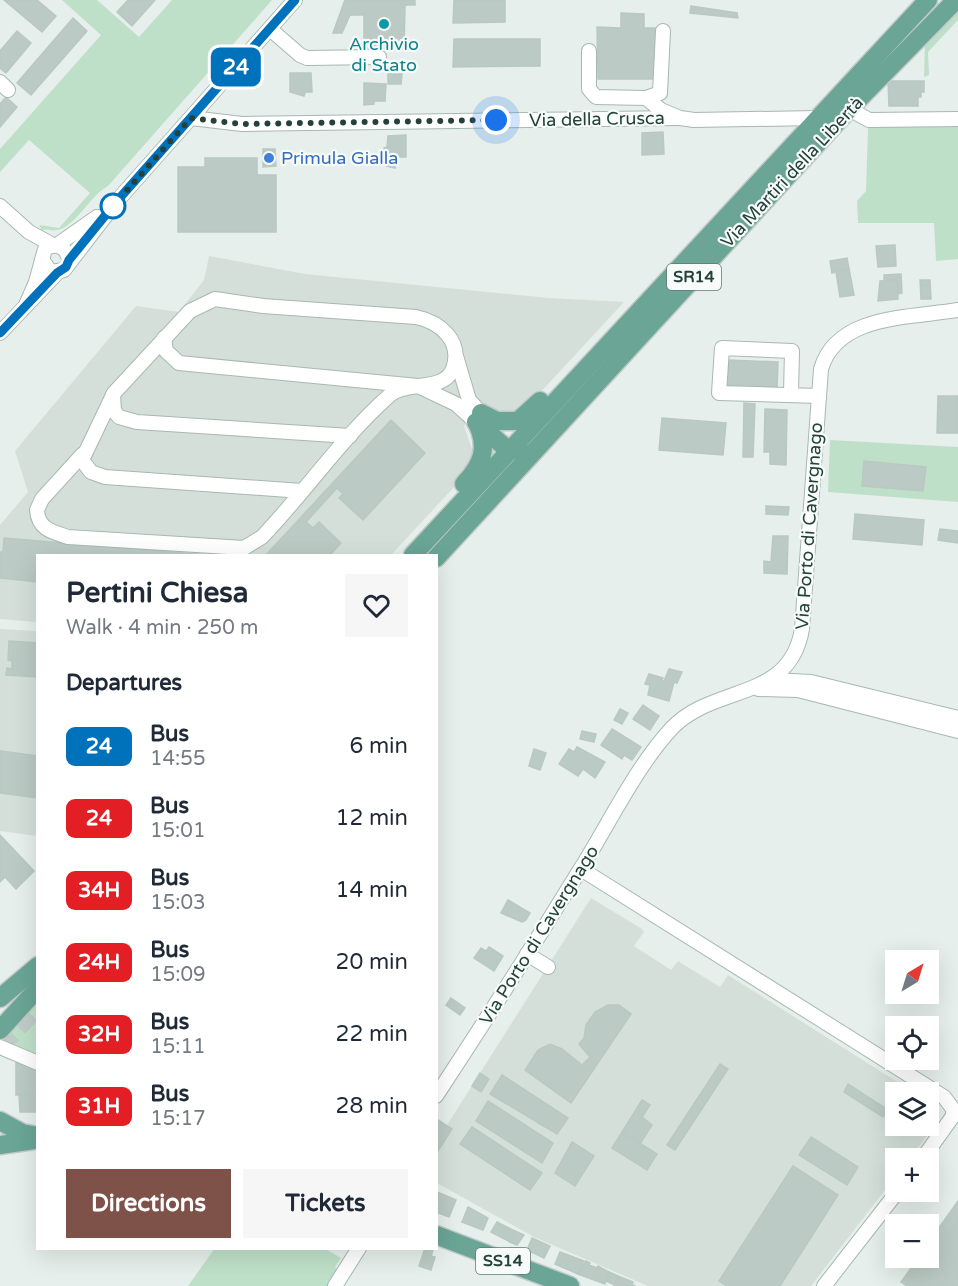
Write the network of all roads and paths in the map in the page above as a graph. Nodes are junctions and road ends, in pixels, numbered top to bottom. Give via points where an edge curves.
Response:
1 (295, 0) edge
2 (928, 0) edge
3 (956, 0) edge
4 (270, 28) junction
5 (663, 31) dead end
6 (589, 51) dead end
7 (379, 57) dead end
8 (646, 98) junction
9 (849, 109) junction
10 (191, 118) junction
11 (680, 118) junction
12 (818, 118) junction
13 (958, 119) edge
14 (117, 201) junction
15 (0, 206) edge
16 (21, 225) junction
17 (55, 245) junction
18 (42, 258) junction
19 (69, 260) junction
20 (57, 273) junction
21 (26, 305) junction
22 (958, 310) edge
23 (628, 322) junction
24 (0, 333) edge
25 (164, 338) junction
26 (453, 346) junction
27 (626, 351) junction
28 (418, 386) junction
29 (114, 393) junction
30 (791, 393) junction
31 (467, 394) junction
32 (819, 396) junction
33 (448, 400) junction
34 (478, 417) junction
35 (350, 436) junction
36 (513, 449) junction
37 (83, 454) junction
38 (302, 491) junction
39 (407, 554) edge
40 (415, 554) edge
41 (433, 554) edge
42 (438, 556) edge
43 (800, 640) junction
44 (771, 680) junction
45 (802, 681) junction
46 (752, 688) junction
47 (812, 694) junction
48 (958, 718) edge
49 (958, 731) edge
50 (581, 868) junction
51 (527, 954) junction
52 (548, 967) dead end
53 (35, 976) edge
54 (0, 998) edge
55 (0, 1011) edge
56 (0, 1030) edge
57 (0, 1047) edge
58 (36, 1062) edge
59 (438, 1093) edge
60 (0, 1121) edge
61 (36, 1137) edge
62 (36, 1138) edge
63 (0, 1144) edge
64 (931, 1148) edge
65 (889, 1202) edge
66 (438, 1236) edge
67 (358, 1250) edge
68 (335, 1286) edge
69 (570, 1286) edge
70 (824, 1286) edge

1 - 4 street
2 - 12 main road, Via Martiri della Libertà / SR14
3 - 9 main road, Via Martiri della Libertà / SR14
4 - 7 street via 307,58
4 - 10 street
5 - 8 street via 660,93
6 - 8 street via 589,89 596,98
8 - 11 street
9 - 13 street via 869,120
9 - 27 main road, Via Martiri della Libertà / SR14
10 - 11 street, Via della Crusca via 242,124
10 - 14 street
11 - 12 street, Via della Crusca
12 - 23 main road, Via Martiri della Libertà / SR14
14 - 17 street
14 - 19 street
15 - 16 street
16 - 17 street
16 - 18 street
17 - 18 street via 45,249
17 - 19 street via 64,249
18 - 20 street via 47,270
18 - 21 street
19 - 20 street via 64,270
20 - 21 street
21 - 24 street
22 - 32 street, Via Porto di Cavergnago via 881,322 848,332 834,343 824,359
23 - 34 main road via 591,346 523,418 505,422
23 - 36 main road, Via Martiri della Libertà / SR14
25 - 26 street via 190,310 215,299 431,320 444,329
25 - 28 street via 168,356 185,365
25 - 29 street
26 - 28 street via 454,363 448,375
26 - 31 street
27 - 36 main road via 612,357 530,444
27 - 42 main road, Via Martiri della Libertà / SR14
28 - 33 street
28 - 35 street via 393,393
29 - 35 street via 114,411 138,422
29 - 37 street
30 - 30 street via 792,351 722,348 719,393
30 - 32 street
31 - 33 street via 457,390
31 - 34 street
32 - 43 street, Via Porto di Cavergnago
33 - 34 street
34 - 36 main road
34 - 39 main road via 484,442 480,464
35 - 38 street
36 - 40 main road, Via Martiri della Libertà / SR14
36 - 41 main road via 511,465
37 - 38 street via 85,466 105,477
37 - 38 street via 42,499 37,510 41,525 50,532 68,537 244,548 262,537
43 - 44 street, Via Porto di Cavergnago via 790,663
43 - 45 street
44 - 45 street
44 - 46 street, Via Porto di Cavergnago
45 - 47 street
45 - 48 street
46 - 47 street
46 - 50 street, Via Porto di Cavergnago via 693,710 670,730
47 - 49 street
50 - 51 street, Via Porto di Cavergnago
50 - 64 street via 944,1096 953,1116
51 - 52 street
51 - 59 street, Via Porto di Cavergnago
53 - 54 main road
53 - 55 main road
53 - 56 main road
57 - 58 street
60 - 61 main road
62 - 63 main road
65 - 70 street
66 - 69 main road, SS14
67 - 68 street

